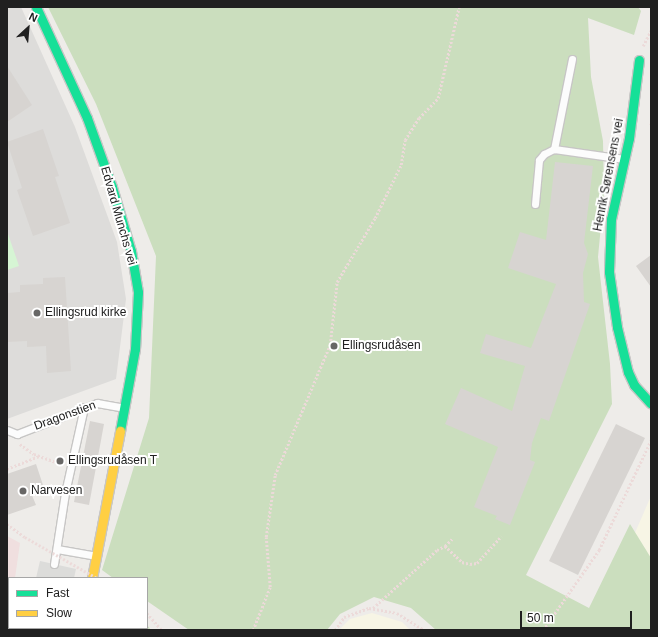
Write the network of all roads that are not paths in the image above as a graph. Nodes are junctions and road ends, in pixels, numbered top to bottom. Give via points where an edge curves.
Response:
1 (36, 7) edge
2 (572, 59) dead end
3 (639, 60) dead end
4 (554, 149) junction
5 (624, 159) junction
6 (535, 204) dead end
7 (651, 404) edge
8 (84, 407) junction
9 (124, 408) junction
10 (7, 430) edge
11 (57, 549) junction
12 (96, 556) junction
13 (54, 564) dead end
14 (92, 577) edge

1 - 9 street, Edvard Munchs vei via 87,118 132,251 138,319
2 - 4 lane
3 - 5 street, Henrik Sørensens vei
4 - 5 lane
4 - 6 lane via 539,160
5 - 7 street, Henrik Sørensens vei via 611,219 609,246 612,299 628,372 634,385
8 - 9 lane, Dragonstien via 97,403
8 - 10 lane, Dragonstien via 14,435
8 - 11 lane
9 - 12 street, Edvard Munchs vei
11 - 12 lane
11 - 13 lane
12 - 14 street, Edvard Munchs vei

